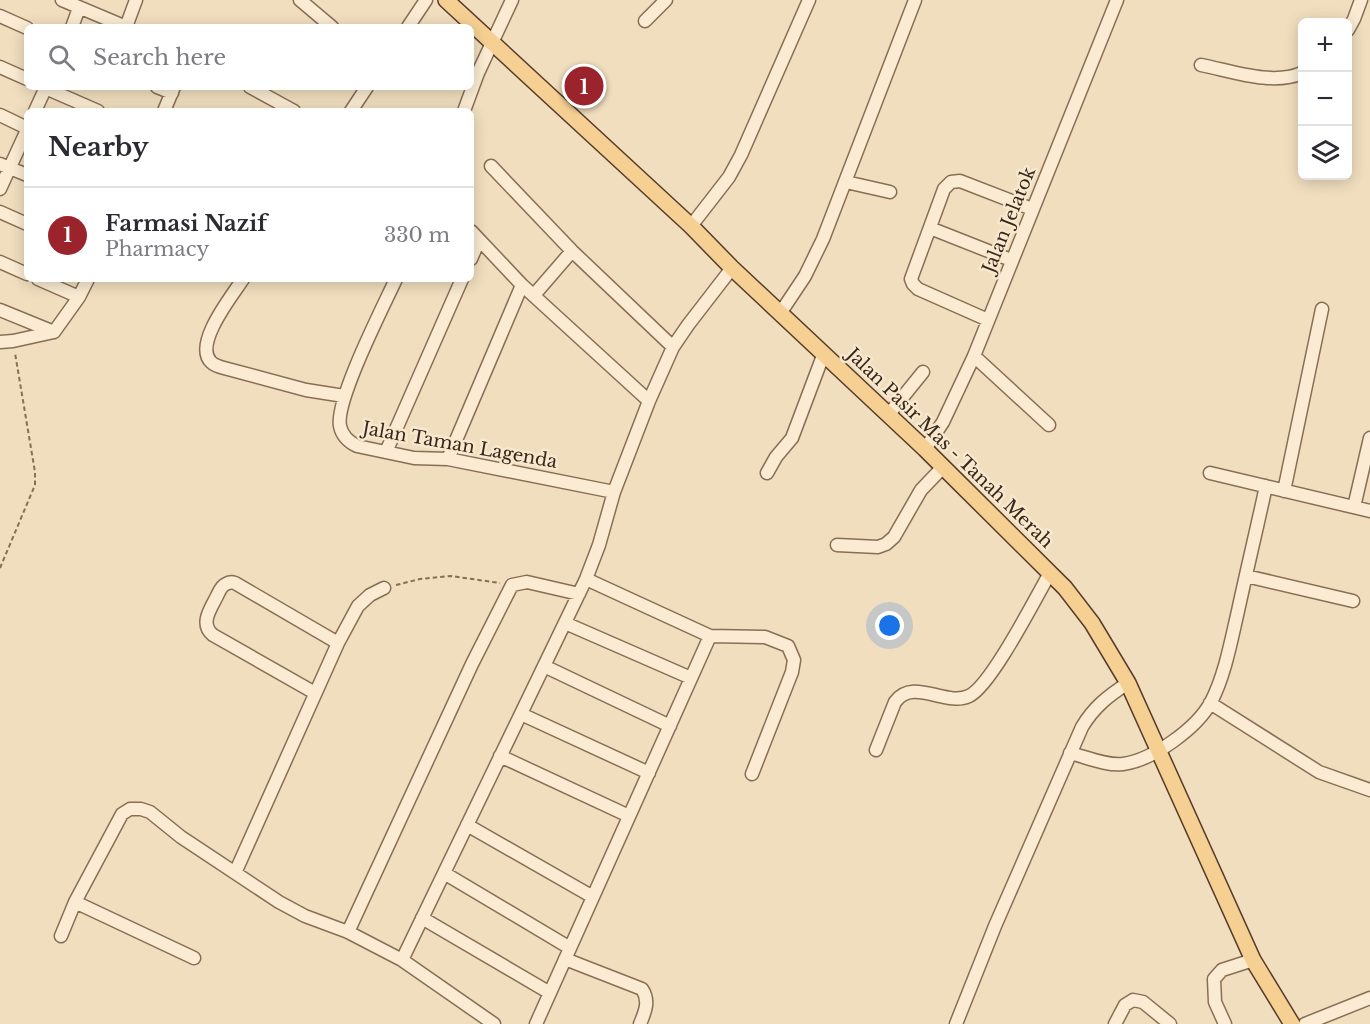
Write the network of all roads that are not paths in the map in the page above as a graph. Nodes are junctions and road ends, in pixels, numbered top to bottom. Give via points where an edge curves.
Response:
1 (62, 0) edge
2 (136, 0) edge
3 (300, 0) edge
4 (426, 0) edge
5 (446, 0) edge
6 (512, 0) edge
7 (666, 0) edge
8 (809, 0) edge
9 (915, 0) edge
10 (1117, 0) edge
11 (1361, 0) edge
12 (79, 8) junction
13 (0, 16) edge
14 (645, 21) dead end
15 (1352, 22) edge
16 (73, 24) edge
17 (119, 24) edge
18 (127, 24) edge
19 (328, 24) edge
20 (414, 24) edge
21 (472, 24) edge
22 (474, 26) edge
23 (24, 27) edge
24 (493, 44) junction
25 (1201, 65) dead end
26 (0, 67) edge
27 (474, 71) edge
28 (1298, 74) edge
29 (24, 78) edge
30 (44, 90) edge
31 (52, 90) edge
32 (173, 90) edge
33 (256, 90) edge
34 (365, 90) edge
35 (469, 90) edge
36 (36, 108) edge
37 (91, 108) edge
38 (165, 108) edge
39 (288, 108) edge
40 (353, 108) edge
41 (465, 108) edge
42 (0, 115) edge
43 (24, 127) edge
44 (24, 134) edge
45 (5, 166) edge
46 (491, 166) dead end
47 (24, 174) edge
48 (846, 182) junction
49 (0, 189) edge
50 (890, 192) dead end
51 (1032, 209) junction
52 (0, 212) edge
53 (24, 223) edge
54 (691, 226) junction
55 (930, 228) junction
56 (475, 235) edge
57 (572, 251) junction
58 (1011, 260) junction
59 (0, 262) edge
60 (732, 268) junction
61 (24, 273) edge
62 (45, 282) edge
63 (86, 282) edge
64 (241, 282) edge
65 (395, 282) edge
66 (461, 282) edge
67 (522, 285) junction
68 (534, 295) junction
69 (79, 297) junction
70 (1322, 309) dead end
71 (0, 310) edge
72 (781, 312) junction
73 (988, 320) junction
74 (54, 332) junction
75 (0, 342) edge
76 (673, 348) junction
77 (824, 353) junction
78 (975, 356) junction
79 (923, 372) dead end
80 (344, 396) junction
81 (649, 401) junction
82 (889, 414) junction
83 (1049, 425) dead end
84 (1370, 438) edge
85 (925, 448) junction
86 (386, 452) junction
87 (448, 459) junction
88 (943, 466) junction
89 (767, 473) dead end
90 (1210, 473) dead end
91 (1266, 486) junction
92 (1284, 491) junction
93 (614, 492) junction
94 (1354, 507) junction
95 (1370, 511) edge
96 (837, 545) dead end
97 (1050, 573) junction
98 (1246, 576) junction
99 (586, 579) junction
100 (384, 588) road end
101 (579, 594) junction
102 (1353, 601) dead end
103 (565, 623) junction
104 (710, 636) junction
105 (338, 643) junction
106 (544, 666) junction
107 (691, 678) junction
108 (1128, 682) junction
109 (315, 693) junction
110 (1210, 704) junction
111 (521, 714) junction
112 (670, 726) junction
113 (876, 750) dead end
114 (1158, 752) junction
115 (1070, 753) junction
116 (500, 756) junction
117 (649, 773) junction
118 (752, 774) dead end
119 (1370, 790) edge
120 (629, 816) junction
121 (467, 825) junction
122 (235, 873) junction
123 (444, 873) junction
124 (593, 897) junction
125 (75, 902) junction
126 (422, 918) junction
127 (348, 932) junction
128 (61, 936) dead end
129 (568, 953) junction
130 (194, 958) dead end
131 (402, 960) junction
132 (1253, 960) junction
133 (550, 993) junction
134 (1370, 998) edge
135 (494, 1024) edge
136 (536, 1024) edge
137 (640, 1024) edge
138 (956, 1024) edge
139 (1116, 1024) edge
140 (1170, 1024) edge
141 (1225, 1024) edge
142 (1292, 1024) edge
143 (1305, 1024) edge

1 - 12 street
2 - 18 street
3 - 19 street
4 - 20 street
5 - 21 main road, Jalan Pasir Mas - Tanah Merah
6 - 24 street
7 - 14 street
8 - 54 street via 741,155
9 - 48 street
10 - 51 street, Jalan Jelatok
11 - 15 street
12 - 16 street
12 - 17 street
13 - 23 street
22 - 24 main road, Jalan Pasir Mas - Tanah Merah
24 - 27 street
24 - 54 main road, Jalan Pasir Mas - Tanah Merah
25 - 28 street via 1266,78
26 - 29 street
30 - 36 street
31 - 37 street
32 - 38 street
33 - 39 street
34 - 40 street
35 - 41 street
42 - 43 street
44 - 45 street
45 - 47 street
45 - 49 street
46 - 57 street
48 - 50 street
48 - 72 street via 805,276
51 - 55 street via 955,181 945,189
51 - 58 street, Jalan Jelatok
52 - 53 street
54 - 60 main road, Jalan Pasir Mas - Tanah Merah
55 - 58 street
55 - 73 street via 912,273 913,284
56 - 67 street
57 - 68 street
57 - 76 street
58 - 73 street, Jalan Jelatok
59 - 61 street
60 - 72 main road, Jalan Pasir Mas - Tanah Merah
60 - 76 street
62 - 69 street
63 - 69 street
64 - 80 street via 207,339 207,355 212,363 306,390
65 - 80 street
66 - 86 street
67 - 68 street
67 - 87 street
68 - 81 street
69 - 74 street
70 - 92 street
71 - 74 street
72 - 77 main road, Jalan Pasir Mas - Tanah Merah
73 - 78 street, Jalan Jelatok
74 - 75 street
76 - 81 street
77 - 82 main road, Jalan Pasir Mas - Tanah Merah
77 - 89 street via 792,438
78 - 83 street
78 - 85 street, Jalan Jelatok via 943,422
79 - 82 street
80 - 86 street, Jalan Taman Lagenda via 339,419 344,437 357,446
81 - 93 street
82 - 85 main road, Jalan Pasir Mas - Tanah Merah
84 - 94 street
85 - 88 main road, Jalan Pasir Mas - Tanah Merah
86 - 87 street, Jalan Taman Lagenda
87 - 93 street, Jalan Taman Lagenda
88 - 96 street via 921,490 886,544 878,548
88 - 97 main road, Jalan Pasir Mas - Tanah Merah
90 - 91 street
91 - 92 street
91 - 98 street
92 - 94 street
93 - 99 street
94 - 95 street
97 - 108 main road, Jalan Pasir Mas - Tanah Merah via 1092,623
97 - 113 street via 982,685 961,698 919,692 899,696
98 - 102 street
98 - 110 street via 1230,645
99 - 101 street
99 - 104 street
100 - 105 street via 370,594 358,606
101 - 103 street
101 - 127 street via 527,582 512,585
103 - 106 street
103 - 107 street
104 - 107 street
104 - 118 street via 765,637 788,646 792,652 792,672
105 - 109 street
105 - 109 street via 235,583 222,588 207,615 209,632
106 - 111 street
106 - 112 street
107 - 112 street
108 - 114 main road, Jalan Pasir Mas - Tanah Merah
108 - 115 street via 1091,711
109 - 122 street
110 - 114 street via 1185,732
110 - 119 street via 1319,772
111 - 116 street
111 - 117 street
112 - 117 street
114 - 115 street via 1122,764
114 - 132 main road, Jalan Pasir Mas - Tanah Merah
115 - 138 street
116 - 120 street
116 - 121 street
117 - 120 street
120 - 124 street
121 - 123 street
121 - 124 street
122 - 125 street via 150,812 130,809 122,814
122 - 127 street via 305,916
123 - 126 street
123 - 129 street
124 - 129 street
125 - 128 street
125 - 130 street
126 - 131 street
126 - 133 street
127 - 131 street
129 - 133 street
129 - 137 street via 642,989 647,1003
131 - 135 street
132 - 141 street via 1222,970 1214,979 1215,1002
132 - 142 main road, Jalan Pasir Mas - Tanah Merah
133 - 136 street
134 - 143 street
139 - 140 street via 1125,1005 1133,1000 1143,1002

